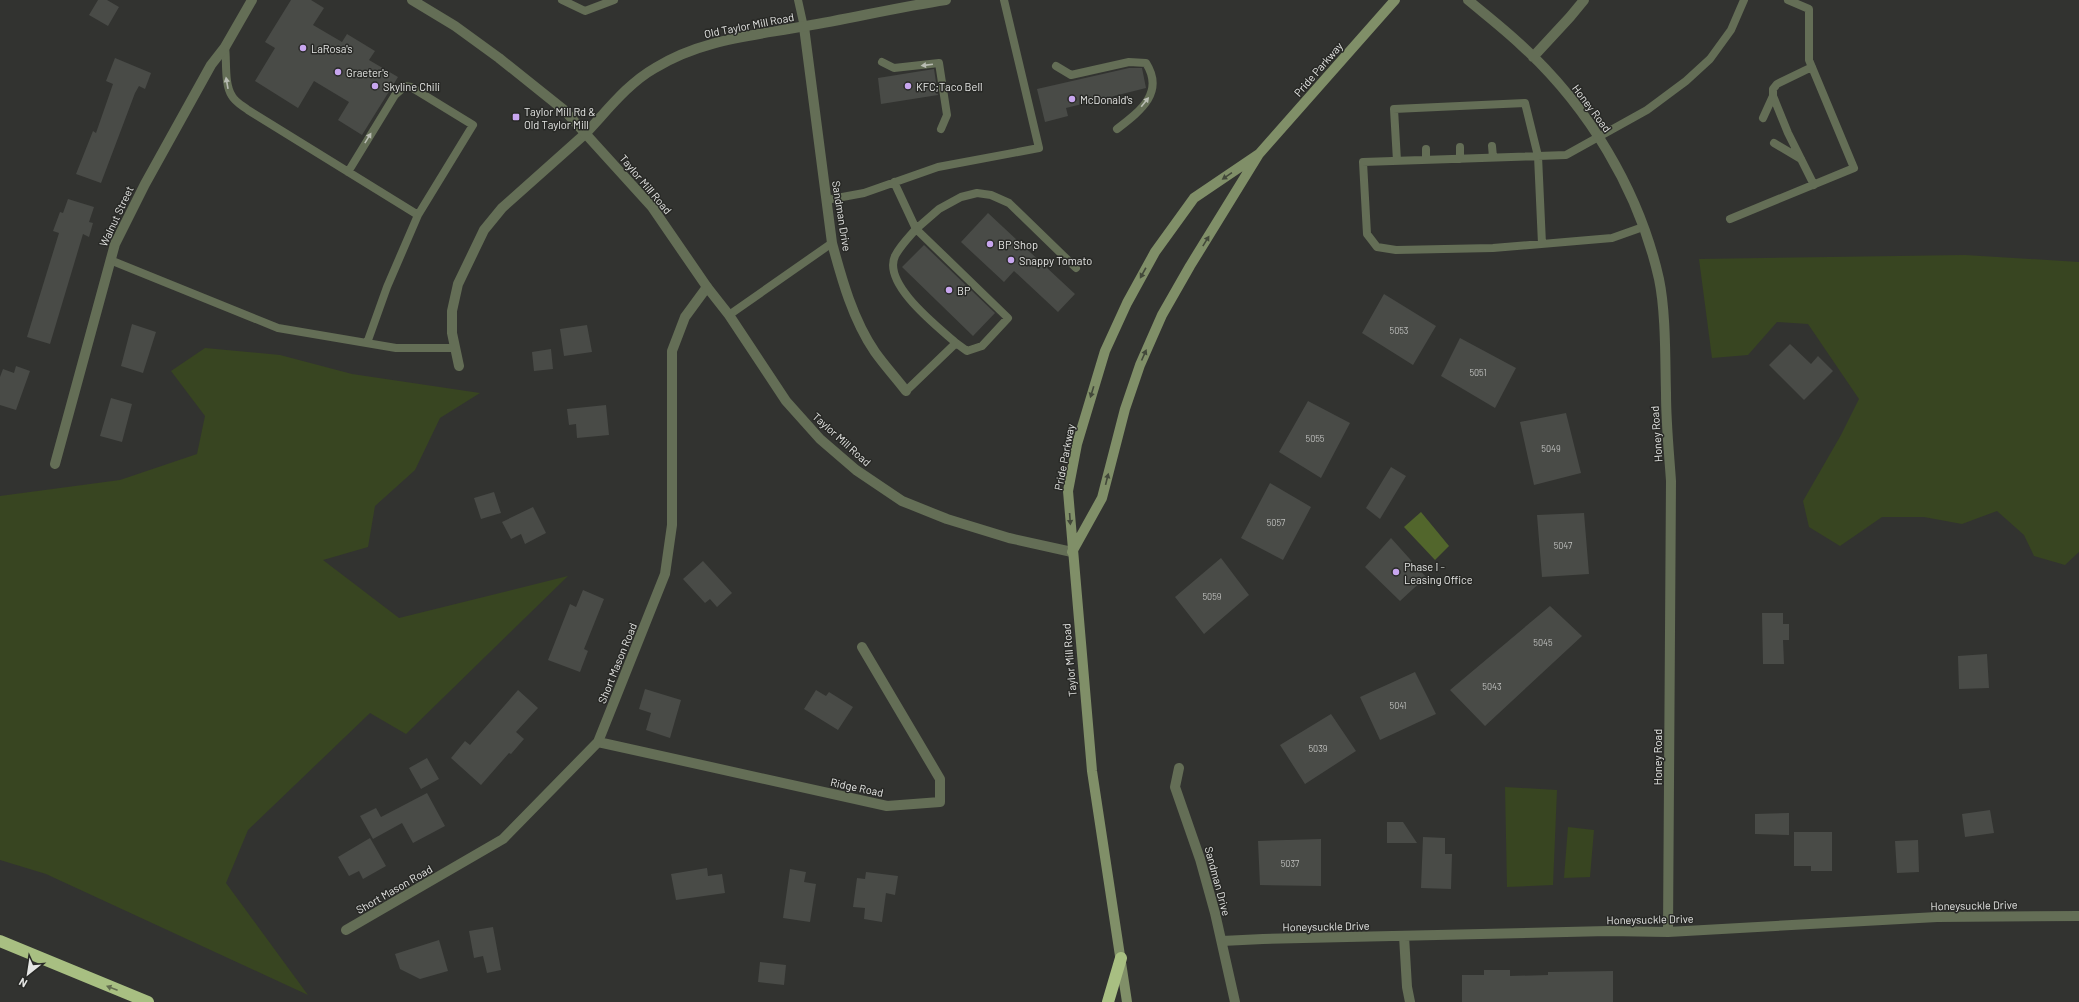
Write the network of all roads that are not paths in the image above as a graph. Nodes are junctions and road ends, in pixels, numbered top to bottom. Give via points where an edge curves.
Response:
1 (252, 0) edge
2 (412, 0) edge
3 (562, 0) edge
4 (614, 0) edge
5 (798, 0) edge
6 (946, 0) edge
7 (1004, 0) edge
8 (1395, 0) edge
9 (1468, 0) edge
10 (1584, 0) edge
11 (1744, 0) edge
12 (1788, 0) edge
13 (804, 27) junction
14 (225, 47) junction
15 (1533, 57) junction
16 (882, 62) dead end
17 (1056, 66) dead end
18 (1812, 67) junction
19 (1773, 96) junction
20 (1763, 118) dead end
21 (941, 129) dead end
22 (1118, 129) dead end
23 (585, 134) junction
24 (1600, 137) junction
25 (1774, 143) dead end
26 (1492, 146) dead end
27 (1460, 147) dead end
28 (1426, 149) dead end
29 (1259, 154) junction
30 (1538, 156) junction
31 (1493, 157) junction
32 (1460, 159) junction
33 (1801, 159) junction
34 (1426, 160) junction
35 (1397, 161) junction
36 (348, 172) junction
37 (894, 182) junction
38 (1814, 185) junction
39 (826, 200) junction
40 (418, 215) junction
41 (1730, 218) dead end
42 (1643, 227) junction
43 (916, 229) junction
44 (832, 243) junction
45 (1542, 244) junction
46 (110, 260) junction
47 (1076, 268) dead end
48 (707, 287) junction
49 (729, 315) junction
50 (367, 343) junction
51 (956, 343) junction
52 (455, 348) junction
53 (459, 366) dead end
54 (906, 391) joint
55 (55, 464) dead end
56 (1072, 552) junction
57 (862, 647) dead end
58 (598, 742) junction
59 (1179, 768) dead end
60 (2079, 916) edge
61 (346, 930) dead end
62 (1668, 932) junction
63 (1404, 936) junction
64 (0, 941) edge
65 (1222, 941) junction
66 (1121, 958) junction
67 (148, 1002) edge
68 (1108, 1002) edge
69 (1127, 1002) edge
70 (1235, 1002) edge
71 (1410, 1002) edge

1 - 14 street, Walnut Street
2 - 23 street, Taylor Mill Road via 455,26 530,81 564,110
3 - 4 lane via 585,10
5 - 13 lane
6 - 13 street, Old Taylor Mill Road
7 - 37 lane via 1039,148 938,167
8 - 29 main road, Pride Parkway
9 - 15 street, Honey Road
10 - 15 street
11 - 24 lane via 1731,30 1710,59 1647,110
12 - 18 lane via 1809,9 1809,60
13 - 23 street, Old Taylor Mill Road via 709,43 681,53 654,68 627,89
13 - 39 street, Sandman Drive
36 -> 14 lane via 248,110 232,97 226,78
14 - 46 street, Walnut Street via 211,65 144,184
15 - 24 street, Honey Road via 1577,106
21 -> 16 lane via 947,115 939,63 894,68
22 -> 17 lane via 1152,94 1152,72 1146,63 1129,62 1071,75
18 - 19 lane via 1777,84
18 - 38 lane via 1854,168
19 - 20 lane
19 - 33 lane
23 - 48 street, Taylor Mill Road via 652,206
23 - 52 street, Old Taylor Mill Road via 502,208 484,230 458,284 452,311
24 - 30 lane via 1566,155
24 - 42 street, Honey Road
25 - 33 lane
26 - 31 lane
27 - 32 lane
28 - 34 lane
56 -> 29 main road, Pride Parkway via 1102,498 1124,409 1162,315
29 -> 56 main road, Pride Parkway via 1194,198 1155,252 1127,303 1105,351 1077,444 1068,492
30 - 31 lane
30 - 35 lane via 1525,103 1459,110 1394,109
30 - 45 lane
31 - 32 lane
32 - 34 lane
33 - 38 lane
34 - 35 lane
35 - 45 lane via 1363,162 1367,234 1377,247 1396,250
36 - 40 lane
36 -> 40 lane via 395,94 405,86 411,87 473,125
37 - 39 lane via 864,193
37 - 43 lane
38 - 41 lane
39 - 44 street, Sandman Drive
40 - 50 lane via 386,287
42 - 45 lane via 1612,238
42 - 62 street, Honey Road via 1659,280 1665,341 1666,412 1671,481
43 - 47 lane via 939,209 960,197 977,193 991,195 1009,203
43 - 51 lane via 894,257 893,269 908,298
43 - 51 lane via 1008,318 982,346 967,351
44 - 49 lane
44 - 54 street, Sandman Drive via 856,315 875,351
46 - 50 lane via 278,328
46 - 55 street, Walnut Street
48 - 49 street, Taylor Mill Road
48 - 58 street, Short Mason Road via 685,317 672,351 672,524 665,574
49 - 56 street, Taylor Mill Road via 786,401 820,439 856,470 902,502 1009,538
50 - 52 lane via 396,348
51 - 54 lane
52 - 53 street, Old Taylor Mill Road
56 - 66 main road, Taylor Mill Road via 1092,771
57 - 58 street, Ridge Road via 940,779 940,802 887,806
58 - 61 street, Short Mason Road via 503,839
59 - 65 street, Sandman Drive via 1175,787 1200,859
60 - 62 street, Honeysuckle Drive via 1937,917
62 - 63 street, Honeysuckle Drive via 1601,931
63 - 65 street, Honeysuckle Drive
63 - 71 street
67 -> 64 highway
65 - 70 street, Sandman Drive
66 - 68 highway
66 - 69 main road, Taylor Mill Road

